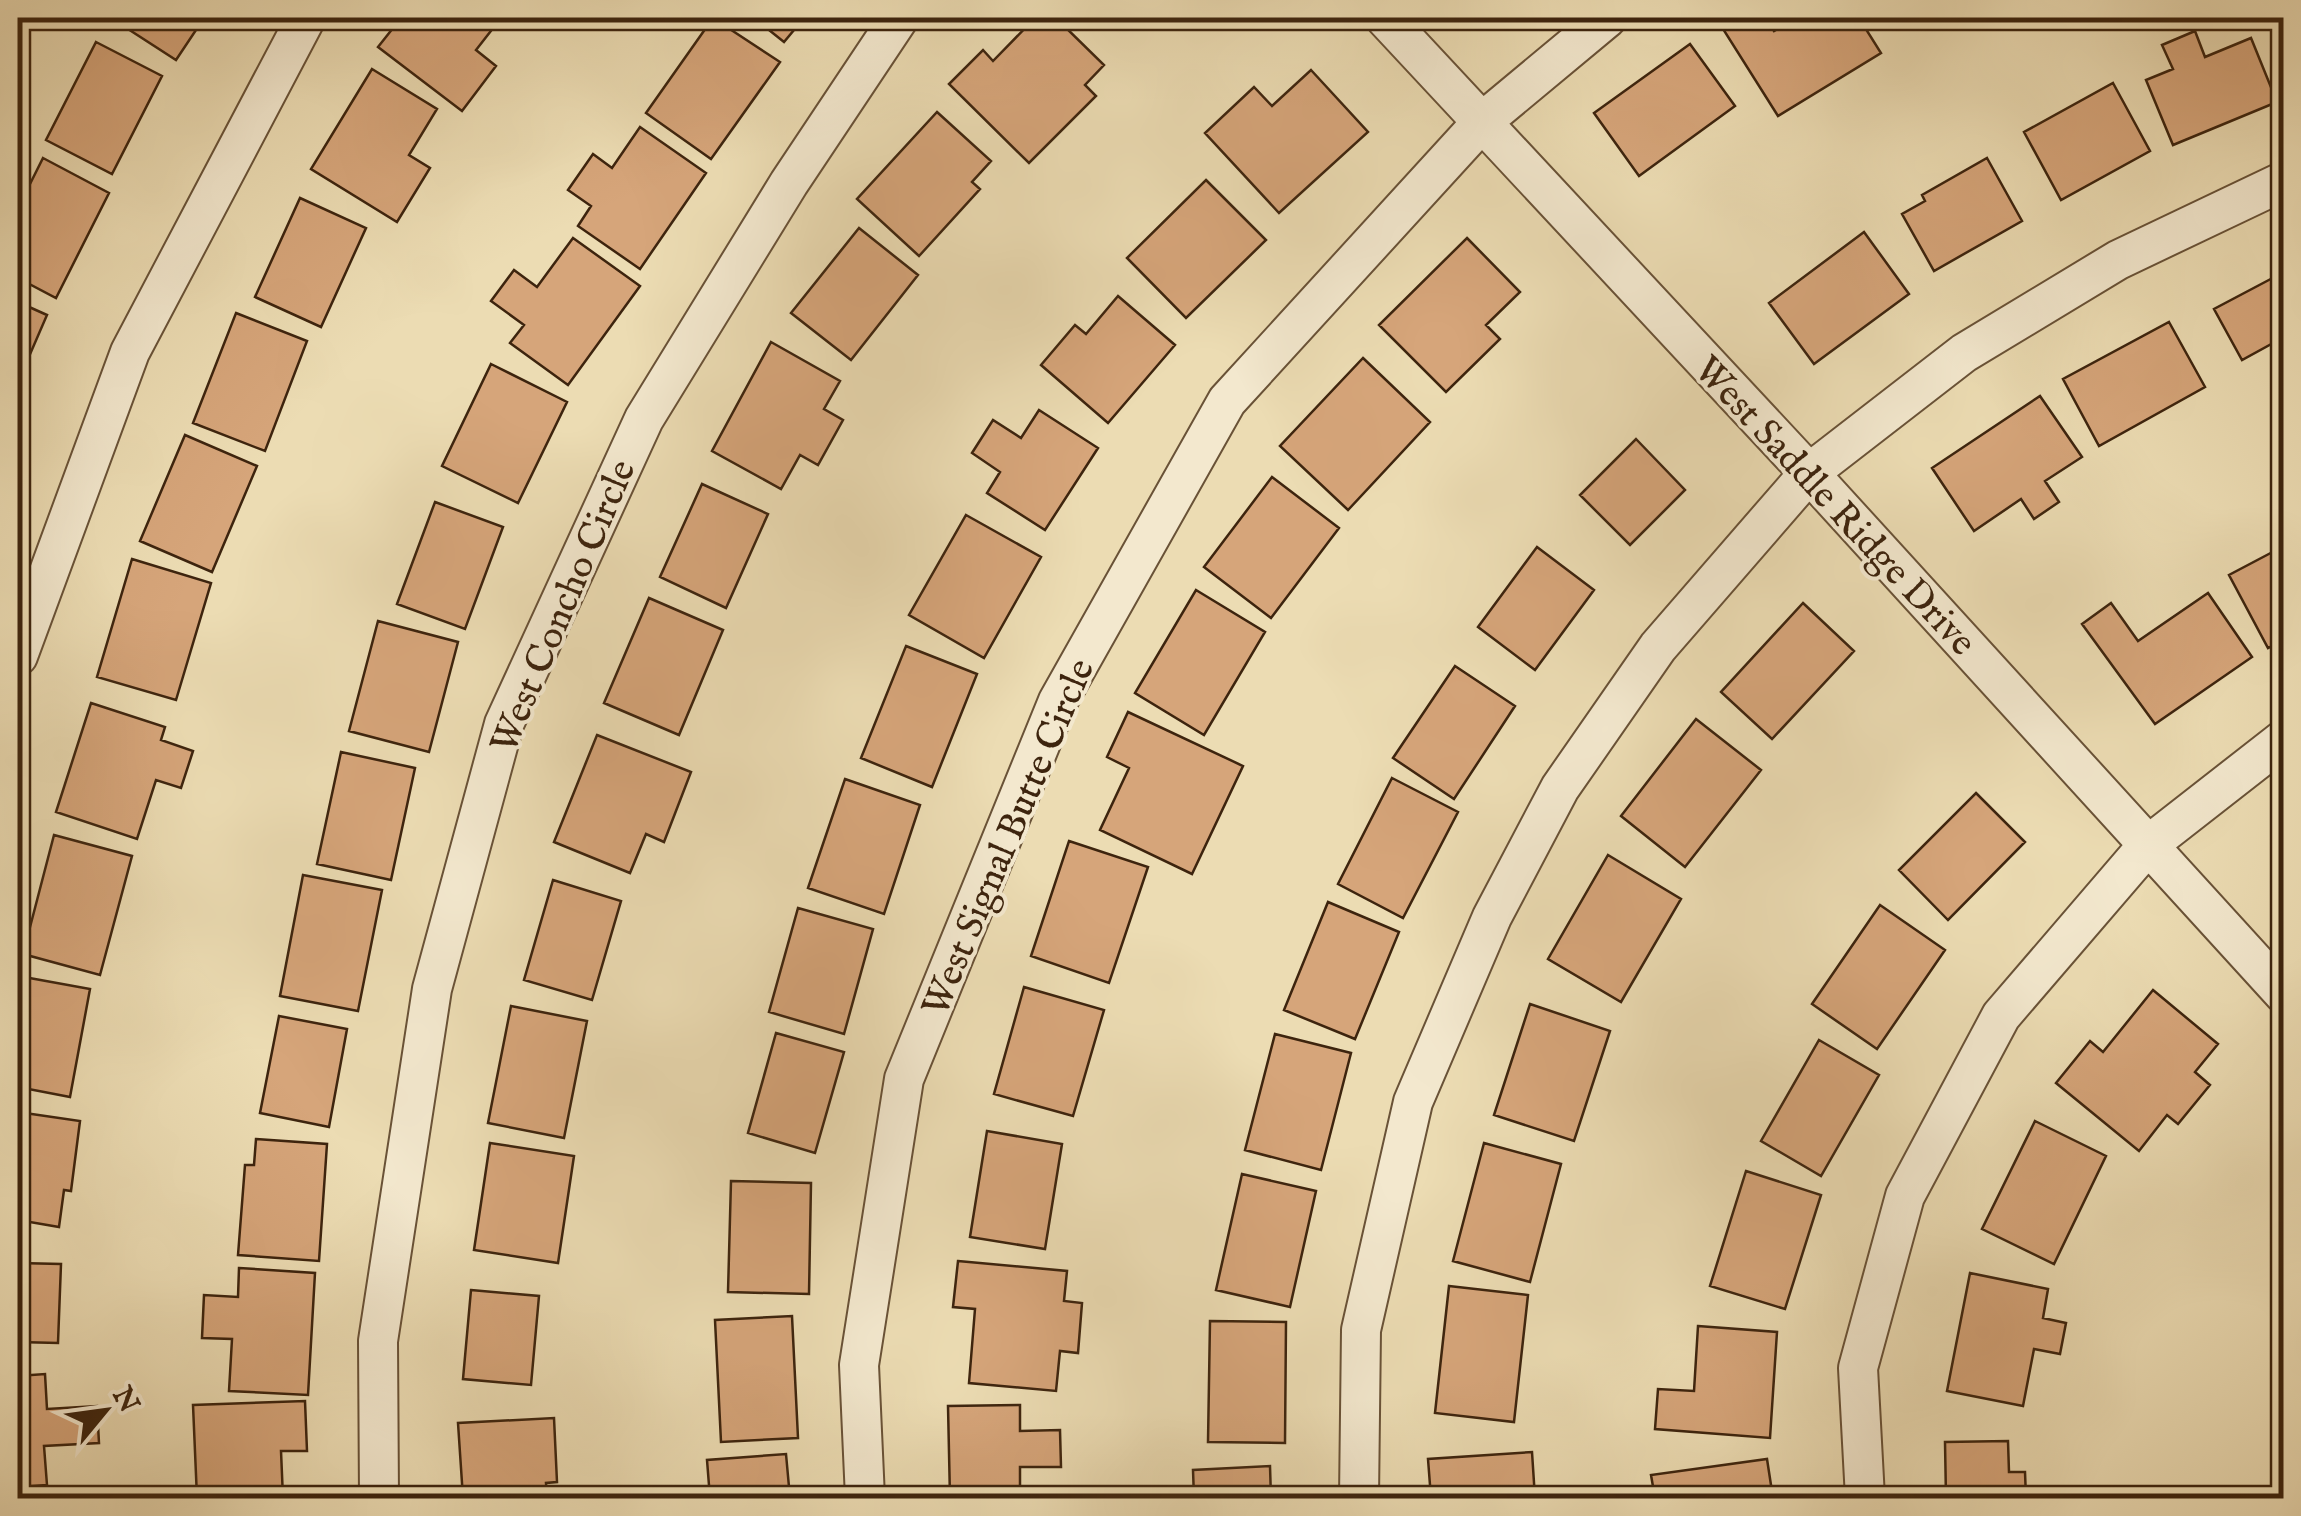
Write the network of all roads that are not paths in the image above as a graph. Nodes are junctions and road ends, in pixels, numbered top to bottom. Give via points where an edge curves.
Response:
1 (306, 18) edge
2 (899, 18) edge
3 (1385, 18) edge
4 (1608, 18) edge
5 (1482, 122) junction
6 (2284, 181) edge
7 (1809, 474) junction
8 (18, 656) edge
9 (2284, 739) edge
10 (2147, 846) junction
11 (2284, 994) edge
12 (379, 1498) edge
13 (864, 1498) edge
14 (1359, 1498) edge
15 (1865, 1498) edge

1 - 8 street via 130,352
2 - 12 street, West Concho Circle via 644,418 504,724 432,989 378,1340
3 - 5 street, West Saddle Ridge Drive
4 - 5 street, West Signal Butte Circle
5 - 7 street, West Saddle Ridge Drive
5 - 13 street, West Signal Butte Circle via 1226,401 1058,700 904,1079 859,1365
6 - 7 street via 2118,260 1964,353
7 - 10 street, West Saddle Ridge Drive
7 - 14 street via 1658,647 1560,788 1492,917 1412,1102 1361,1330
9 - 10 street
10 - 11 street, West Saddle Ridge Drive
10 - 15 street via 2001,1016 1905,1196 1858,1368

